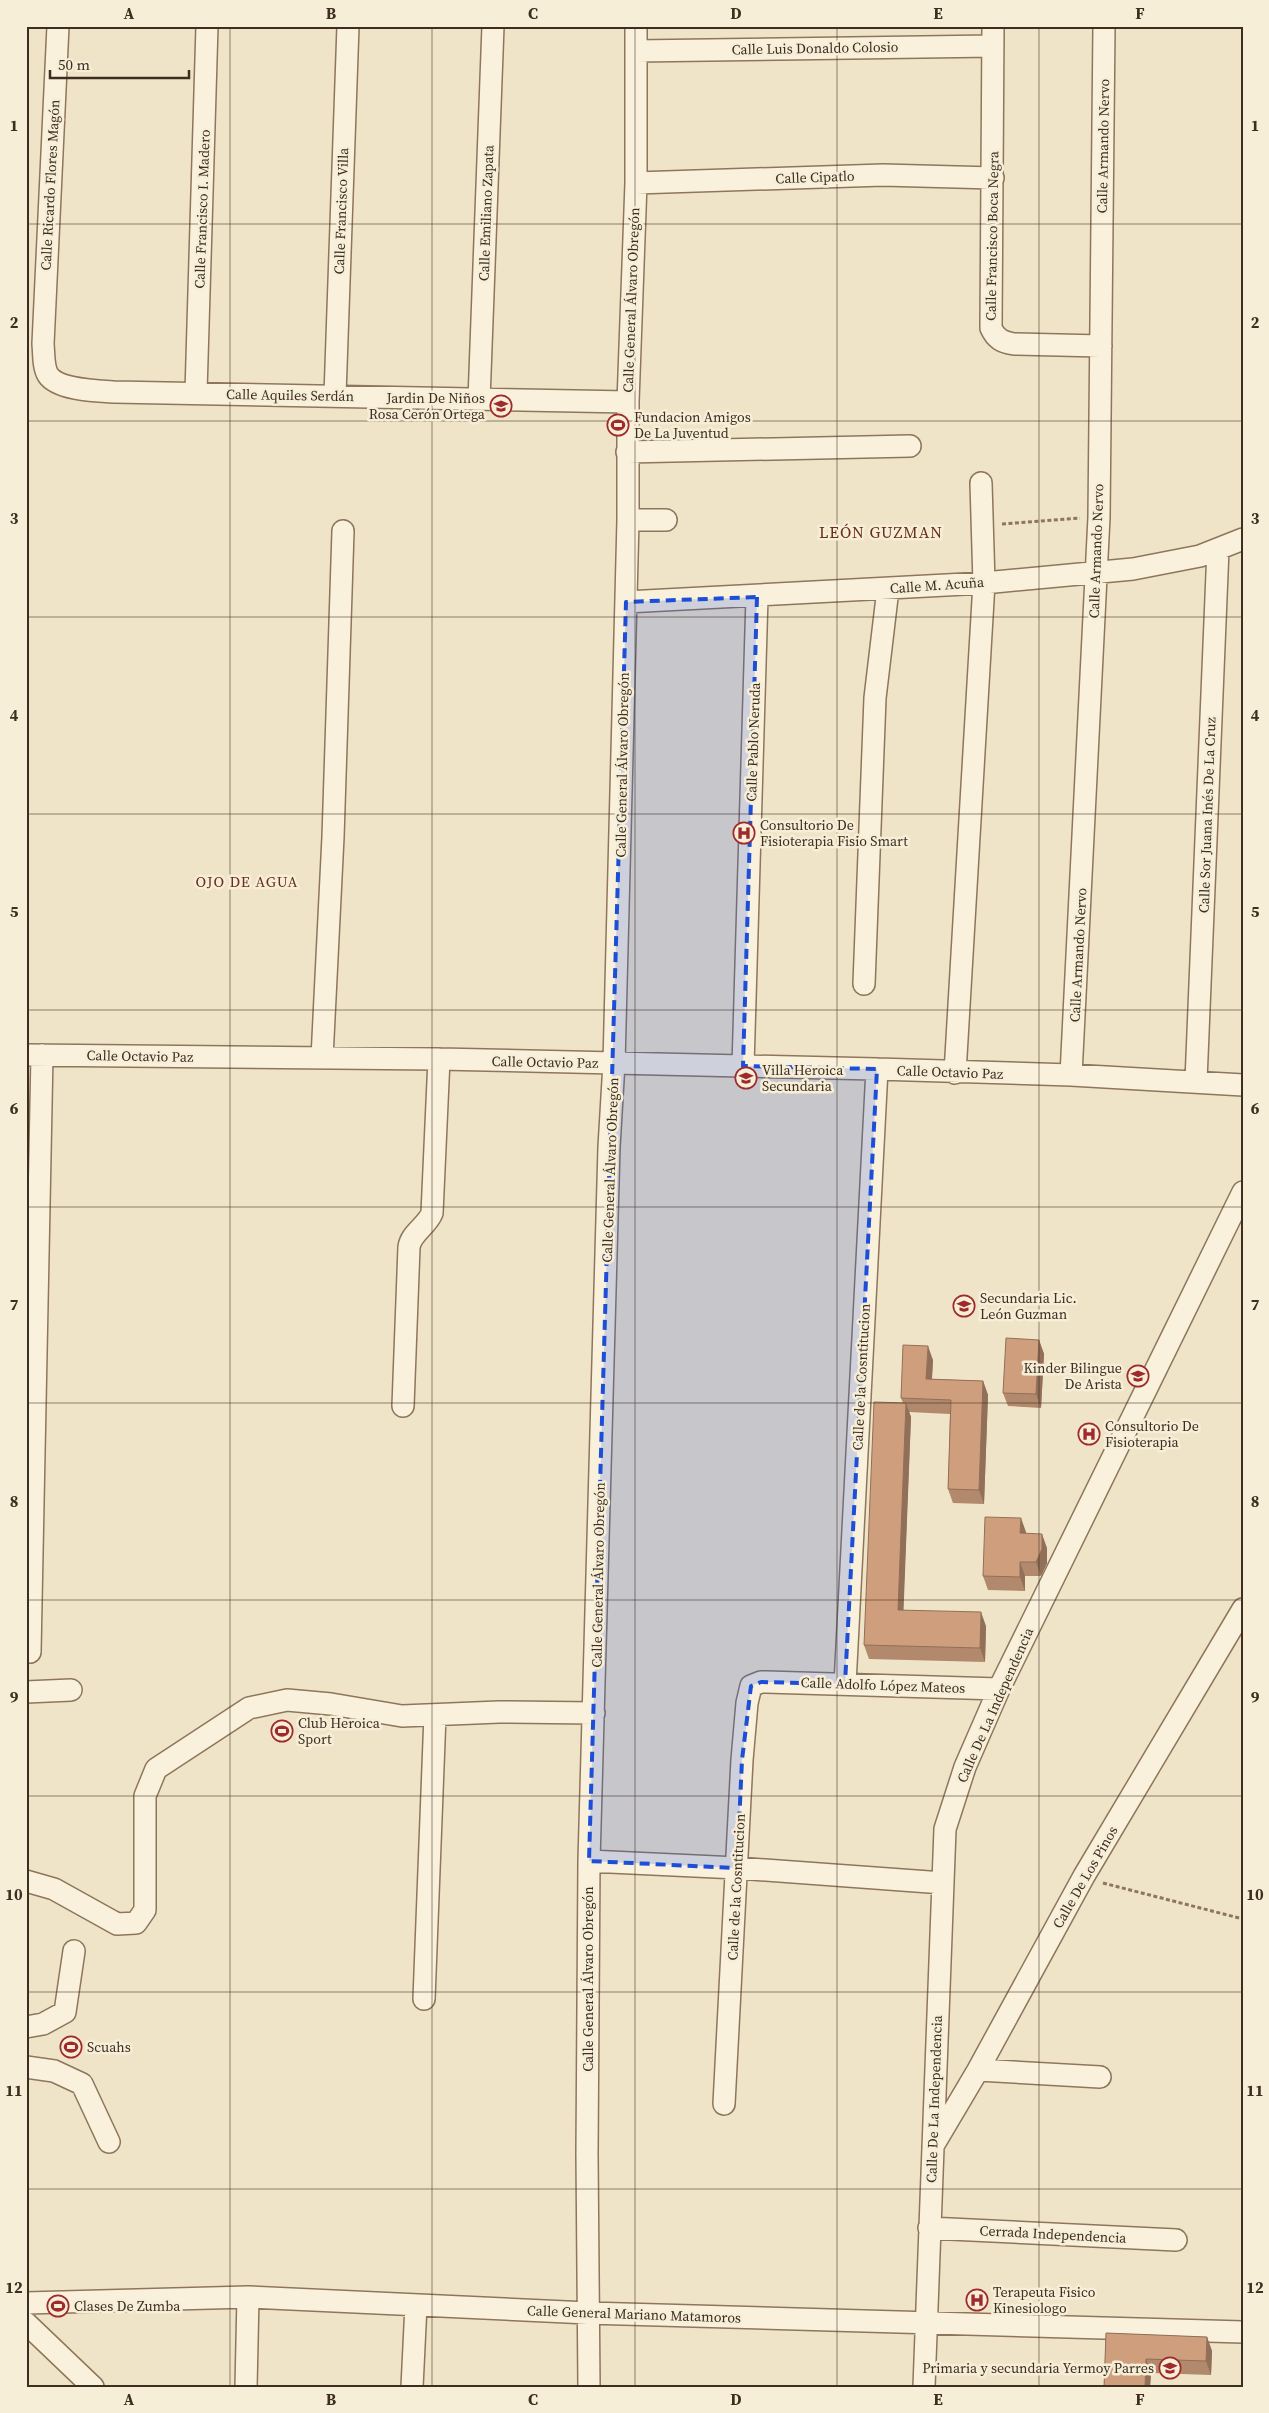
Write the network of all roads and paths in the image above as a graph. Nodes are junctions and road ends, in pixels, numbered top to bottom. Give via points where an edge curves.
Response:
1 (58, 26) edge
2 (207, 26) edge
3 (348, 26) edge
4 (493, 26) edge
5 (636, 26) edge
6 (1104, 26) edge
7 (993, 36) edge
8 (636, 50) junction
9 (993, 178) junction
10 (636, 183) junction
11 (43, 344) joint
12 (1101, 346) junction
13 (196, 392) junction
14 (336, 396) junction
15 (479, 400) junction
16 (628, 402) junction
17 (910, 446) dead end
18 (627, 452) junction
19 (981, 483) dead end
20 (1099, 517) junction
21 (628, 520) junction
22 (666, 520) dead end
23 (981, 525) junction
24 (343, 531) dead end
25 (1243, 540) edge
26 (1218, 549) junction
27 (1095, 571) junction
28 (984, 583) junction
29 (888, 588) junction
30 (757, 597) junction
31 (626, 602) junction
32 (864, 984) dead end
33 (34, 1055) edge
34 (322, 1058) junction
35 (439, 1059) junction
36 (614, 1063) junction
37 (743, 1066) junction
38 (877, 1069) junction
39 (955, 1073) junction
40 (1071, 1075) junction
41 (1196, 1081) junction
42 (1243, 1085) edge
43 (1243, 1192) edge
44 (402, 1406) dead end
45 (1243, 1609) edge
46 (30, 1652) dead end
47 (766, 1682) joint
48 (845, 1684) junction
49 (999, 1689) junction
50 (72, 1690) dead end
51 (26, 1692) edge
52 (594, 1713) junction
53 (435, 1715) junction
54 (589, 1861) junction
55 (737, 1868) junction
56 (1084, 1876) junction
57 (26, 1881) edge
58 (943, 1883) junction
59 (1243, 1919) edge
60 (74, 1951) dead end
61 (424, 1999) dead end
62 (26, 2027) edge
63 (26, 2067) edge
64 (978, 2070) junction
65 (1100, 2076) dead end
66 (724, 2104) dead end
67 (109, 2142) dead end
68 (932, 2147) junction
69 (929, 2228) junction
70 (1176, 2240) dead end
71 (248, 2297) junction
72 (26, 2303) edge
73 (416, 2305) junction
74 (588, 2313) junction
75 (26, 2323) edge
76 (926, 2324) junction
77 (1243, 2332) edge
78 (93, 2387) edge
79 (246, 2387) edge
80 (412, 2387) edge
81 (589, 2387) edge
82 (924, 2387) edge

1 - 11 street, Calle Ricardo Flores Magón
2 - 13 street, Calle Francisco I. Madero
3 - 14 street, Calle Francisco Villa
4 - 15 street, Calle Emiliano Zapata
5 - 8 street, Calle General Álvaro Obregón
6 - 12 street, Calle Armando Nervo
7 - 8 street, Calle Luis Donaldo Colosio
7 - 9 street, Calle Francisco Boca Negra
8 - 10 street, Calle General Álvaro Obregón
9 - 10 street, Calle Cipatlo via 883,175
9 - 12 street, Calle Francisco Boca Negra via 989,314 994,336 1014,344
10 - 16 street, Calle General Álvaro Obregón
11 - 13 street, Calle Aquiles Serdán via 47,373 52,380 65,386 114,392
12 - 20 street, Calle Armando Nervo
13 - 14 street, Calle Aquiles Serdán
14 - 15 street, Calle Aquiles Serdán
15 - 16 street, Calle Aquiles Serdán
16 - 18 street, Calle General Álvaro Obregón
17 - 18 street
18 - 21 street, Calle General Álvaro Obregón
19 - 23 street
20 - 23 path
20 - 27 street, Calle Armando Nervo
21 - 22 street
21 - 31 street, Calle General Álvaro Obregón
23 - 28 street
24 - 34 street
25 - 26 street, Calle M. Acuña
26 - 27 street, Calle M. Acuña via 1164,564
26 - 41 street, Calle Sor Juana Inés De La Cruz
27 - 28 street, Calle M. Acuña
27 - 40 street, Calle Armando Nervo
28 - 29 street, Calle M. Acuña
28 - 39 street
29 - 30 street, Calle M. Acuña
29 - 32 street via 875,698
30 - 31 street, Calle M. Acuña
30 - 37 street, Calle Pablo Neruda
31 - 36 street, Calle General Álvaro Obregón
33 - 34 street, Calle Octavio Paz
33 - 46 street
34 - 35 street, Calle Octavio Paz
35 - 36 street, Calle Octavio Paz
35 - 44 street via 432,1213 428,1223 412,1237 409,1247
36 - 37 street, Calle Octavio Paz
36 - 52 street, Calle General Álvaro Obregón
37 - 38 street, Calle Octavio Paz
38 - 39 street, Calle Octavio Paz
38 - 48 street, Calle de la Cosntitucion
39 - 40 street, Calle Octavio Paz
40 - 41 street, Calle Octavio Paz
41 - 42 street, Calle Octavio Paz
43 - 49 street, Calle De La Independencia
45 - 56 street, Calle De Los Pinos
47 - 48 street, Calle Adolfo López Mateos
47 - 55 street, Calle de la Cosntitucion via 756,1683 749,1691
48 - 49 street, Calle Adolfo López Mateos
49 - 58 street, Calle De La Independencia via 965,1767 945,1829
50 - 51 street
52 - 53 street
52 - 54 street, Calle General Álvaro Obregón
53 - 57 street via 388,1715 331,1704 287,1700 248,1708 156,1769 145,1796 145,1910 136,1924 117,1924 54,1889
53 - 61 street
54 - 55 street
54 - 74 street, Calle General Álvaro Obregón
55 - 58 street
55 - 66 street, Calle de la Cosntitucion
56 - 59 path
56 - 64 street, Calle De Los Pinos
58 - 68 street, Calle De La Independencia
60 - 62 street via 65,2012 43,2024
63 - 67 street via 54,2071 82,2084
64 - 65 street
64 - 68 street, Calle De Los Pinos
68 - 69 street, Calle De La Independencia
69 - 70 street, Cerrada Independencia
69 - 76 street, Calle De La Independencia
71 - 72 street, Calle General Mariano Matamoros
71 - 73 street, Calle General Mariano Matamoros
71 - 79 street
73 - 74 street, Calle General Mariano Matamoros
73 - 80 street
74 - 76 street, Calle General Mariano Matamoros
74 - 81 street, Calle General Álvaro Obregón
75 - 78 street
76 - 77 street, Calle General Mariano Matamoros
76 - 82 street

